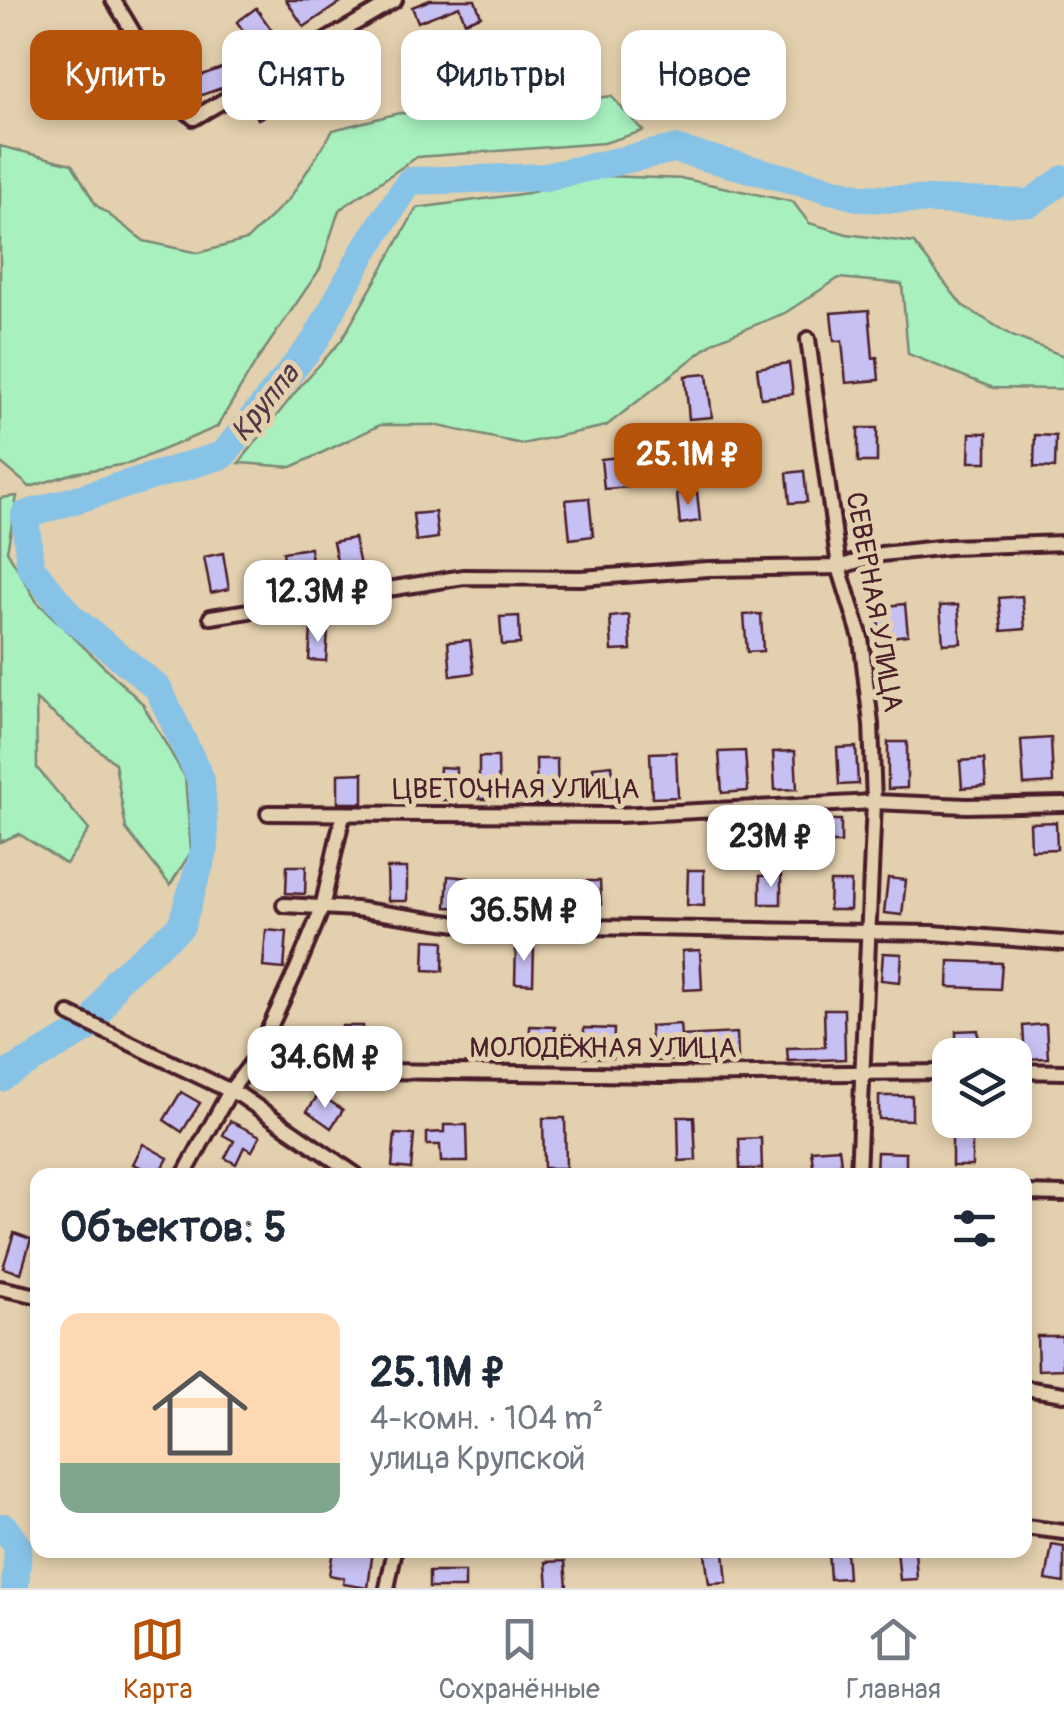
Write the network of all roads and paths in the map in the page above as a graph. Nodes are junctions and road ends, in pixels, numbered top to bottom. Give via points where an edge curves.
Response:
1 (113, 0) edge
2 (395, 0) edge
3 (808, 340) dead end
4 (1064, 543) edge
5 (839, 567) junction
6 (211, 618) dead end
7 (874, 802) junction
8 (1064, 804) edge
9 (268, 813) dead end
10 (343, 814) junction
11 (284, 906) dead end
12 (322, 908) junction
13 (867, 934) junction
14 (1064, 943) edge
15 (69, 1014) dead end
16 (256, 1057) junction
17 (932, 1072) edge
18 (1032, 1072) edge
19 (1064, 1072) edge
20 (862, 1074) junction
21 (230, 1091) junction
22 (188, 1168) edge
23 (346, 1168) edge
24 (858, 1168) edge
25 (1032, 1193) edge
26 (1064, 1194) edge
27 (0, 1288) edge
28 (30, 1294) edge
29 (1032, 1389) edge
30 (1064, 1394) edge
31 (1032, 1527) edge
32 (1064, 1532) edge
33 (393, 1558) edge
34 (387, 1588) edge

1 - 2 street via 172,100 194,118
3 - 5 street, СЕВЕРНАЯ УЛИЦА
4 - 5 street via 881,554
5 - 6 street via 464,577
5 - 7 street, СЕВЕРНАЯ УЛИЦА via 861,638
7 - 8 street, ЦВЕТОЧНАЯ УЛИЦА
7 - 10 street, ЦВЕТОЧНАЯ УЛИЦА via 619,814
7 - 13 street, СЕВЕРНАЯ УЛИЦА
9 - 10 street, ЦВЕТОЧНАЯ УЛИЦА
10 - 12 street
11 - 12 street
12 - 13 street via 464,925
12 - 16 street
13 - 14 street
13 - 20 street, СЕВЕРНАЯ УЛИЦА
15 - 21 street
16 - 20 street, МОЛОДЁЖНАЯ УЛИЦА via 378,1071
16 - 21 street
17 - 20 street, МОЛОДЁЖНАЯ УЛИЦА
18 - 19 street
20 - 24 street, СЕВЕРНАЯ УЛИЦА
21 - 22 street
21 - 23 street
25 - 26 street
27 - 28 street
29 - 30 street
31 - 32 street
33 - 34 street

